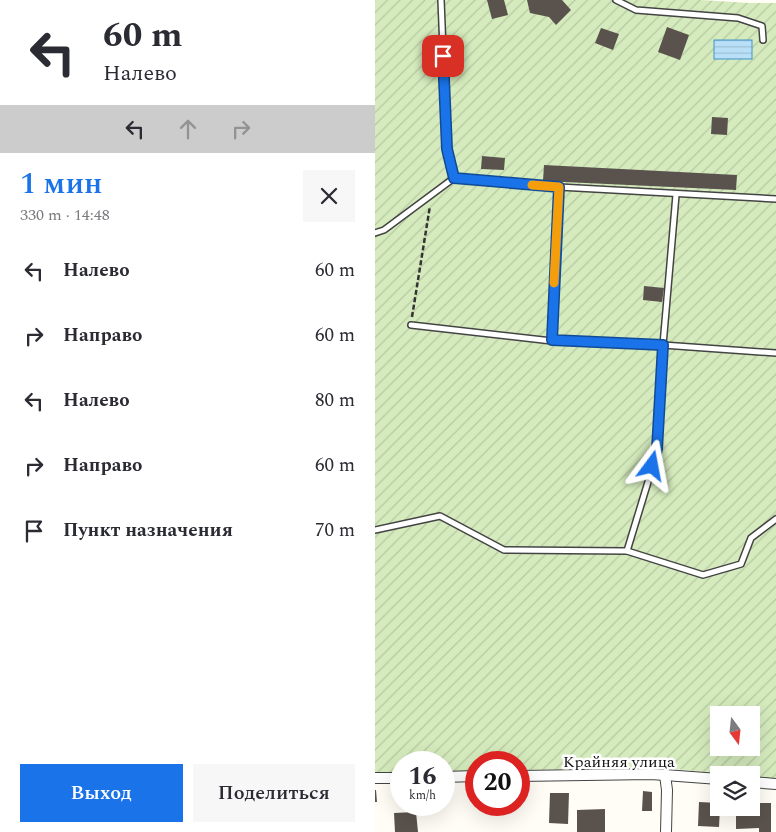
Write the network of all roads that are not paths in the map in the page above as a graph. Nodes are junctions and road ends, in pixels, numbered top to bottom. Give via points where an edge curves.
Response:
1 (441, 0) edge
2 (616, 0) edge
3 (763, 40) dead end
4 (454, 178) junction
5 (559, 187) junction
6 (675, 195) junction
7 (776, 199) edge
8 (375, 233) edge
9 (411, 324) road end
10 (552, 340) junction
11 (663, 345) junction
12 (776, 354) edge
13 (776, 519) edge
14 (375, 530) edge
15 (627, 551) junction
16 (665, 775) junction
17 (530, 776) edge
18 (375, 778) edge
19 (390, 778) edge
20 (710, 778) edge
21 (760, 783) edge
22 (776, 784) edge
23 (666, 832) edge

1 - 4 lane via 447,149
2 - 3 lane via 636,10 738,18 762,26
4 - 5 lane
4 - 8 lane via 384,230
5 - 6 lane
5 - 10 lane
6 - 7 lane
6 - 11 lane
9 - 10 lane
10 - 11 lane
11 - 12 lane
11 - 15 lane via 657,449
13 - 15 lane via 751,538 741,564 703,575
14 - 15 lane via 440,516 504,550
16 - 17 street, Крайняя улица
16 - 20 street, Крайняя улица
16 - 23 street
18 - 19 street
21 - 22 street

